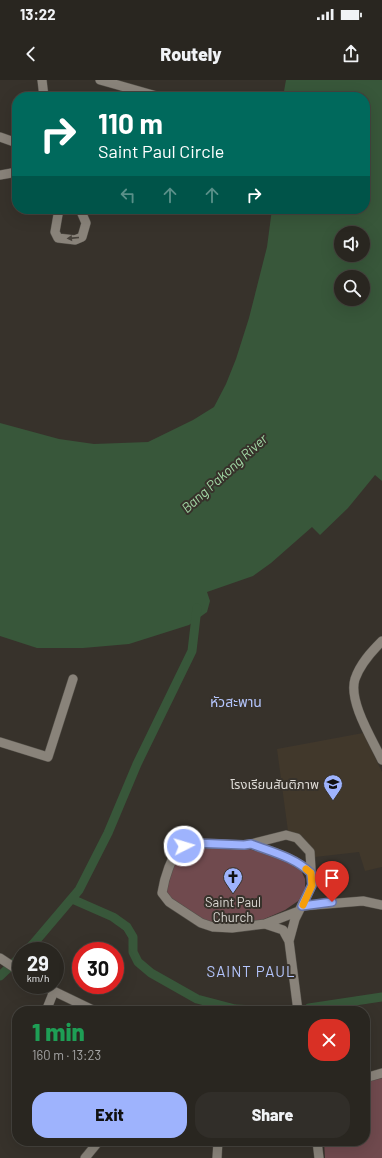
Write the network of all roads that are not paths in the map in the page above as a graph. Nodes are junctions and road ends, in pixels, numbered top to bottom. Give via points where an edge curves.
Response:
1 (42, 80) edge
2 (100, 80) edge
3 (43, 92) edge
4 (142, 92) edge
5 (0, 137) edge
6 (12, 141) edge
7 (12, 173) edge
8 (0, 175) edge
9 (58, 214) edge
10 (82, 214) edge
11 (382, 641) edge
12 (74, 679) dead end
13 (0, 742) edge
14 (382, 760) edge
15 (251, 844) junction
16 (311, 873) junction
17 (382, 906) edge
18 (301, 908) junction
19 (265, 924) junction
20 (289, 941) junction
21 (0, 958) edge
22 (12, 966) edge
23 (53, 994) edge
24 (60, 994) edge
25 (48, 1006) edge
26 (85, 1006) edge
27 (297, 1006) edge
28 (382, 1073) edge
29 (370, 1077) edge
30 (95, 1146) edge
31 (217, 1146) edge
32 (318, 1146) edge
33 (85, 1158) edge
34 (216, 1158) edge
35 (319, 1158) edge

1 - 3 street
2 - 4 street
5 - 6 street
7 - 8 street
10 -> 9 street via 86,223 82,237 76,240 58,238 55,232
11 - 14 street via 359,670 354,689 359,711
12 - 13 street via 48,757
15 - 16 street via 290,858
15 - 16 street via 286,835 297,838 310,852
15 - 19 street via 194,843 184,846 176,853 162,893 201,923 213,927 232,928
16 - 18 street via 312,885
17 - 18 street via 363,900
18 - 19 street
18 - 20 street
19 - 20 street via 283,930
20 - 27 street
21 - 22 street
23 - 25 street
24 - 26 street
28 - 29 street
30 - 33 street
31 - 34 street
32 - 35 street

